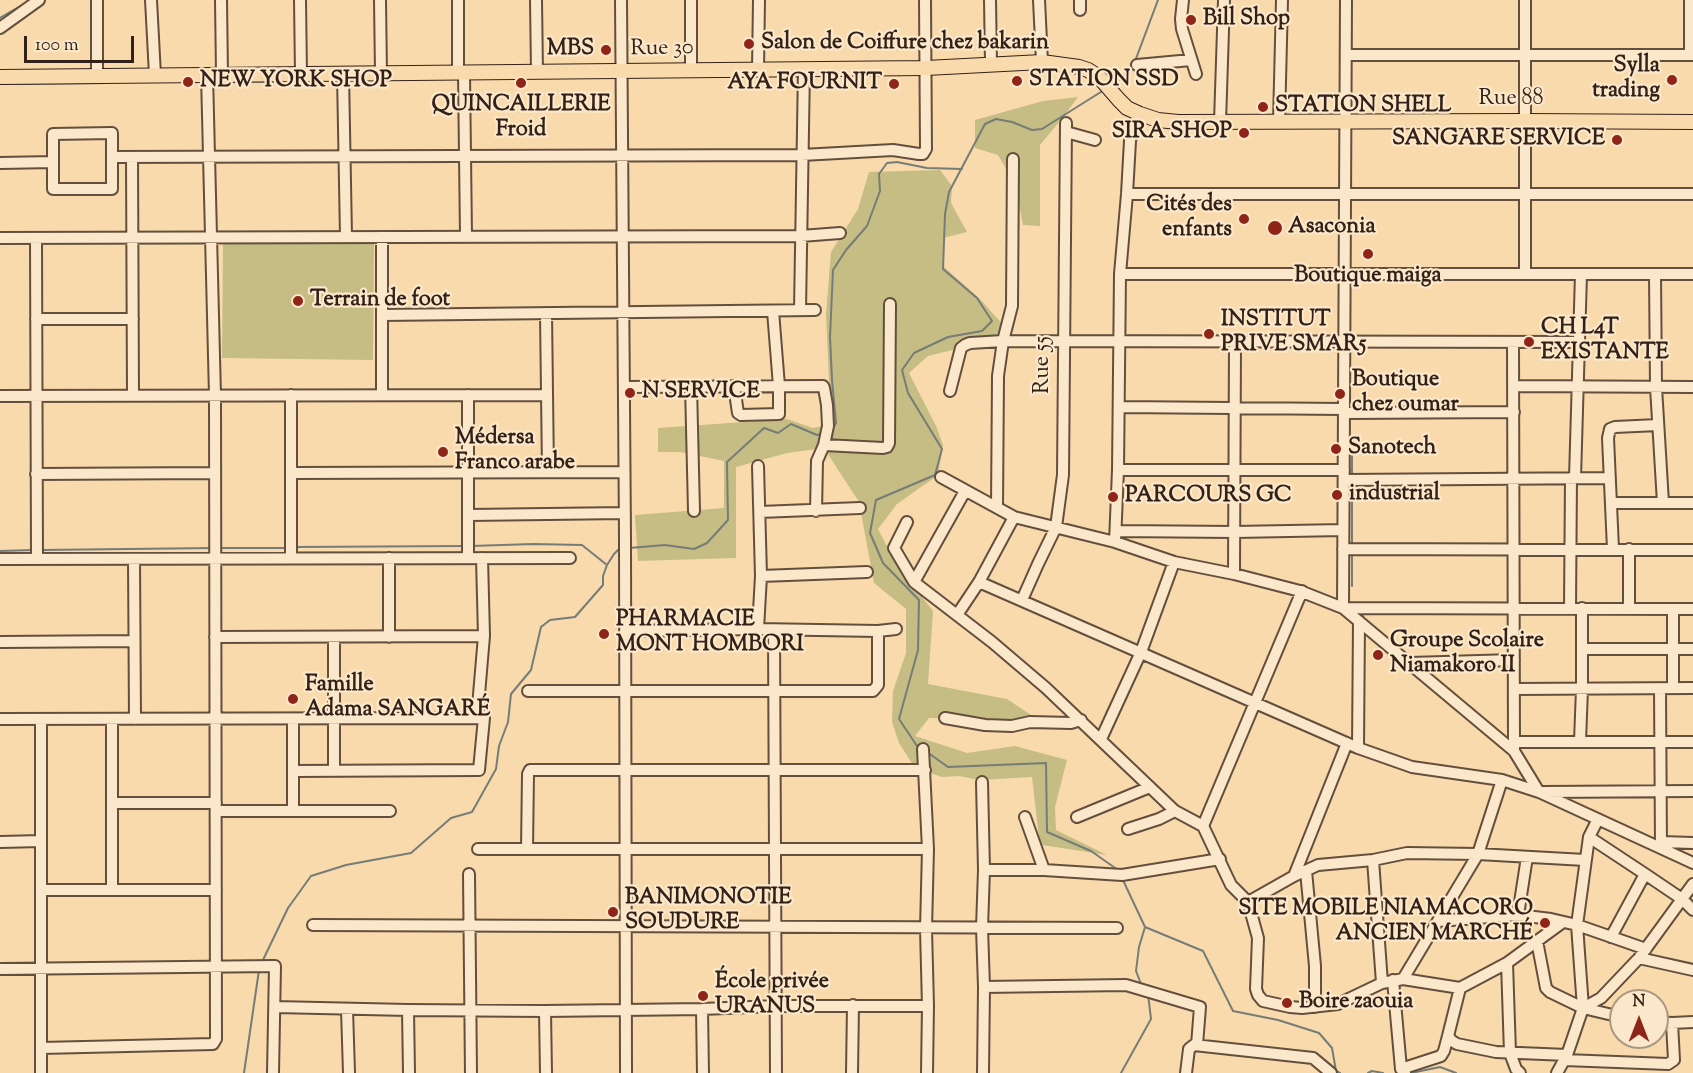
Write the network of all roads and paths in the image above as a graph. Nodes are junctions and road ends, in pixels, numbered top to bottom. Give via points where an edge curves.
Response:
1 (38, 0) edge
2 (97, 0) edge
3 (151, 0) edge
4 (221, 0) edge
5 (300, 0) edge
6 (380, 0) edge
7 (458, 0) edge
8 (536, 0) edge
9 (621, 0) edge
10 (691, 0) edge
11 (759, 0) edge
12 (925, 0) edge
13 (990, 0) edge
14 (1039, 0) edge
15 (1183, 0) edge
16 (1224, 0) edge
17 (1282, 0) edge
18 (1346, 0) edge
19 (1525, 0) edge
20 (1690, 0) edge
21 (0, 28) edge
22 (1346, 55) junction
23 (1525, 55) junction
24 (1692, 55) edge
25 (1191, 60) junction
26 (1042, 62) junction
27 (991, 64) junction
28 (1137, 65) dead end
29 (926, 68) junction
30 (758, 69) junction
31 (804, 69) junction
32 (691, 70) junction
33 (621, 71) junction
34 (537, 72) junction
35 (381, 73) junction
36 (461, 73) junction
37 (222, 74) junction
38 (301, 74) junction
39 (343, 74) junction
40 (1196, 74) dead end
41 (97, 75) junction
42 (155, 75) junction
43 (207, 75) junction
44 (0, 77) edge
45 (1100, 77) joint
46 (1140, 114) junction
47 (1525, 121) junction
48 (1220, 122) junction
49 (1279, 122) junction
50 (1346, 122) junction
51 (1693, 122) edge
52 (1095, 140) dead end
53 (802, 154) junction
54 (345, 156) junction
55 (465, 156) junction
56 (622, 156) junction
57 (112, 157) junction
58 (132, 157) junction
59 (208, 157) junction
60 (1013, 159) dead end
61 (53, 162) junction
62 (0, 163) edge
63 (1127, 194) junction
64 (1345, 194) junction
65 (1525, 194) junction
66 (1693, 194) edge
67 (840, 233) dead end
68 (801, 236) junction
69 (346, 237) junction
70 (382, 237) junction
71 (466, 237) junction
72 (623, 237) junction
73 (0, 238) edge
74 (36, 238) junction
75 (133, 238) junction
76 (211, 238) junction
77 (1120, 274) junction
78 (1345, 274) junction
79 (1525, 274) junction
80 (1581, 274) junction
81 (1655, 274) junction
82 (1693, 274) edge
83 (890, 304) dead end
84 (800, 310) junction
85 (815, 310) dead end
86 (773, 311) junction
87 (623, 312) junction
88 (546, 313) junction
89 (382, 315) junction
90 (36, 319) junction
91 (133, 319) junction
92 (1003, 342) junction
93 (1064, 342) junction
94 (1119, 342) junction
95 (1235, 342) junction
96 (1345, 342) junction
97 (1514, 342) junction
98 (1579, 342) junction
99 (691, 386) junction
100 (734, 386) junction
101 (779, 386) junction
102 (624, 387) junction
103 (1514, 387) junction
104 (1578, 387) junction
105 (1656, 387) junction
106 (1693, 387) edge
107 (950, 391) dead end
108 (291, 395) junction
109 (382, 395) junction
110 (468, 395) junction
111 (547, 395) junction
112 (0, 396) edge
113 (36, 396) junction
114 (133, 396) junction
115 (215, 396) junction
116 (1119, 407) junction
117 (1236, 408) junction
118 (1344, 411) junction
119 (1514, 412) junction
120 (1658, 425) junction
121 (824, 445) junction
122 (758, 466) dead end
123 (1118, 470) junction
124 (1236, 471) junction
125 (548, 472) junction
126 (624, 472) junction
127 (215, 473) junction
128 (291, 473) junction
129 (468, 473) junction
130 (36, 474) junction
131 (1344, 475) junction
132 (941, 477) dead end
133 (1573, 478) junction
134 (1610, 478) junction
135 (1514, 479) junction
136 (965, 491) junction
137 (1611, 503) junction
138 (1663, 503) junction
139 (1693, 503) edge
140 (997, 507) junction
141 (860, 508) dead end
142 (694, 511) dead end
143 (816, 511) junction
144 (760, 512) junction
145 (625, 513) junction
146 (469, 515) junction
147 (1014, 517) junction
148 (907, 522) dead end
149 (1056, 528) junction
150 (1343, 530) junction
151 (1235, 532) junction
152 (1116, 536) junction
153 (1343, 549) junction
154 (1514, 549) junction
155 (1571, 549) junction
156 (1613, 549) junction
157 (1629, 549) junction
158 (1693, 550) edge
159 (291, 558) junction
160 (389, 558) junction
161 (468, 558) junction
162 (482, 558) junction
163 (570, 558) dead end
164 (37, 559) junction
165 (134, 559) junction
166 (215, 559) junction
167 (0, 560) edge
168 (1174, 562) junction
169 (867, 572) dead end
170 (1234, 574) junction
171 (760, 576) junction
172 (914, 582) junction
173 (979, 582) junction
174 (1302, 591) junction
175 (1022, 600) junction
176 (1343, 608) junction
177 (1514, 608) junction
178 (1570, 608) junction
179 (1582, 608) junction
180 (1629, 609) junction
181 (1673, 609) junction
182 (1693, 609) edge
183 (957, 615) junction
184 (1359, 621) junction
185 (758, 629) junction
186 (896, 629) dead end
187 (774, 630) junction
188 (625, 631) junction
189 (878, 631) junction
190 (484, 636) junction
191 (215, 637) junction
192 (334, 637) junction
193 (389, 637) junction
194 (134, 641) junction
195 (0, 642) edge
196 (1582, 649) junction
197 (1673, 649) junction
198 (1693, 649) edge
199 (1141, 652) junction
200 (1514, 660) junction
201 (1410, 663) junction
202 (1673, 688) junction
203 (1693, 688) edge
204 (1514, 689) junction
205 (1582, 689) junction
206 (1660, 689) junction
207 (528, 691) dead end
208 (626, 692) junction
209 (774, 692) junction
210 (1255, 703) junction
211 (293, 718) junction
212 (334, 718) junction
213 (477, 718) junction
214 (945, 718) dead end
215 (0, 719) edge
216 (41, 719) junction
217 (112, 719) junction
218 (135, 719) junction
219 (216, 719) junction
220 (1081, 720) junction
221 (1101, 739) junction
222 (1580, 741) junction
223 (1693, 741) edge
224 (1660, 742) junction
225 (1347, 744) junction
226 (1514, 746) junction
227 (1358, 748) junction
228 (923, 749) dead end
229 (626, 769) junction
230 (775, 769) junction
231 (925, 770) junction
232 (293, 771) junction
233 (334, 771) junction
234 (1502, 780) junction
235 (982, 782) dead end
236 (1150, 787) junction
237 (1660, 791) junction
238 (1693, 791) edge
239 (1539, 792) junction
240 (112, 803) junction
241 (216, 807) junction
242 (293, 811) junction
243 (390, 811) dead end
244 (1175, 811) junction
245 (1025, 817) dead end
246 (1077, 817) dead end
247 (1598, 819) junction
248 (1203, 825) junction
249 (1128, 829) dead end
250 (1589, 837) junction
251 (41, 841) junction
252 (0, 842) edge
253 (1693, 843) edge
254 (1660, 845) junction
255 (478, 849) dead end
256 (527, 849) junction
257 (626, 849) junction
258 (775, 849) junction
259 (928, 849) junction
260 (1478, 854) junction
261 (1527, 857) junction
262 (1220, 859) junction
263 (1373, 860) junction
264 (1585, 860) junction
265 (1693, 863) edge
266 (984, 870) junction
267 (1044, 870) junction
268 (1306, 871) junction
269 (1646, 873) junction
270 (469, 874) dead end
271 (1294, 876) junction
272 (1693, 884) edge
273 (41, 890) junction
274 (112, 890) junction
275 (216, 890) junction
276 (1682, 899) junction
277 (1248, 902) junction
278 (1693, 910) edge
279 (1518, 915) junction
280 (1438, 921) junction
281 (1563, 922) junction
282 (313, 925) dead end
283 (1577, 925) junction
284 (469, 926) junction
285 (775, 926) junction
286 (626, 927) junction
287 (926, 928) junction
288 (982, 928) junction
289 (1117, 928) dead end
290 (1611, 937) junction
291 (1537, 941) junction
292 (1642, 953) junction
293 (1506, 963) junction
294 (217, 967) junction
295 (0, 969) edge
296 (41, 969) junction
297 (1693, 970) edge
298 (1393, 981) junction
299 (984, 987) junction
300 (1460, 988) junction
301 (853, 1005) junction
302 (275, 1006) junction
303 (776, 1006) junction
304 (928, 1006) junction
305 (1315, 1007) junction
306 (1583, 1008) junction
307 (347, 1009) junction
308 (626, 1009) junction
309 (408, 1010) junction
310 (469, 1010) junction
311 (702, 1010) junction
312 (545, 1011) junction
313 (1609, 1014) edge
314 (1693, 1022) edge
315 (1669, 1023) edge
316 (1672, 1023) junction
317 (1448, 1036) junction
318 (1197, 1045) junction
319 (41, 1048) junction
320 (1510, 1053) junction
321 (1566, 1058) junction
322 (1403, 1071) edge
323 (41, 1073) edge
324 (273, 1073) edge
325 (349, 1073) edge
326 (409, 1073) edge
327 (471, 1073) edge
328 (546, 1073) edge
329 (626, 1073) edge
330 (703, 1073) edge
331 (776, 1073) edge
332 (852, 1073) edge
333 (927, 1073) edge
334 (983, 1073) edge
335 (1186, 1073) edge
336 (1331, 1073) edge
337 (1520, 1073) edge
338 (1557, 1073) edge

1 - 21 street
2 - 41 street
3 - 42 street
4 - 37 street
5 - 38 street
6 - 35 street
7 - 36 street
8 - 34 street
9 - 33 street
10 - 32 street
11 - 30 street
12 - 29 street
13 - 27 street
14 - 26 street
15 - 25 street via 1182,30
16 - 48 street
17 - 49 street
18 - 22 street
19 - 23 street
20 - 24 street
22 - 23 street
22 - 50 street
23 - 24 street
23 - 47 street
25 - 28 street
25 - 40 street
26 - 27 main road, Rue 30
26 - 45 main road, Rue 30 via 1079,67
27 - 29 main road, Rue 30
29 - 31 main road, Rue 30
29 - 53 street via 923,154 893,150
30 - 31 main road, Rue 30
30 - 32 main road, Rue 30
31 - 53 street
32 - 33 main road, Rue 30
33 - 34 main road, Rue 30
33 - 56 street
34 - 36 main road, Rue 30
35 - 36 main road, Rue 30
35 - 39 main road, Rue 30
36 - 55 street
37 - 38 main road, Rue 30
37 - 43 main road, Rue 30
38 - 39 main road, Rue 30
39 - 54 street
41 - 42 main road, Rue 30
41 - 44 main road, Rue 30
42 - 43 main road, Rue 30
43 - 59 street
45 - 46 main road, Rue 88 via 1127,108
46 - 48 main road, Rue 88 via 1178,122
46 - 63 street via 1130,141
47 - 50 main road, Rue 88
47 - 51 main road, Rue 88
47 - 65 street
48 - 49 main road, Rue 88
49 - 50 main road, Rue 88
50 - 64 street
52 - 93 street, Rue 55 via 1066,127
53 - 56 street
53 - 68 street
54 - 55 street
54 - 59 street
54 - 69 street
55 - 56 street
55 - 71 street
56 - 72 street
57 - 58 street
57 - 61 street via 112,133 52,134
57 - 61 street via 112,189 53,189
58 - 59 street
58 - 75 street
59 - 76 street
60 - 92 street via 1012,306
61 - 62 street
63 - 64 street
63 - 77 street
64 - 65 street
64 - 78 street
65 - 66 street
65 - 79 street
67 - 68 street
68 - 72 street
68 - 84 street
69 - 70 street
69 - 76 street
70 - 71 street
70 - 89 street
71 - 72 street
72 - 87 street
73 - 74 street
74 - 75 street
74 - 90 street
75 - 76 street
75 - 91 street
76 - 115 street
77 - 78 street
77 - 94 street
78 - 79 street
78 - 96 street
79 - 80 street
80 - 81 street
80 - 98 street
81 - 82 street
81 - 105 street
83 - 121 street via 889,443 883,448
84 - 85 street
84 - 86 street
86 - 87 street
86 - 101 street
87 - 88 street
87 - 102 street
88 - 89 street
88 - 111 street
89 - 109 street
90 - 91 street
90 - 113 street
91 - 114 street
92 - 93 street
92 - 107 street via 965,345
92 - 140 street via 998,376
93 - 94 street
93 - 149 street, Rue 55 via 1063,475
94 - 95 street
94 - 116 street
95 - 96 street
95 - 117 street
96 - 97 street
96 - 118 street
97 - 98 street
97 - 103 street
98 - 104 street
99 - 100 street
99 - 102 street
99 - 142 street
100 - 101 street
100 - 101 street via 736,410 741,415 779,414
101 - 121 street via 824,388 828,426
102 - 126 street
103 - 104 street
103 - 119 street
104 - 105 street
104 - 133 street
105 - 106 street
105 - 120 street
108 - 109 street
108 - 115 street
108 - 128 street
109 - 110 street
110 - 111 street
110 - 129 street
111 - 125 street
112 - 113 street
113 - 114 street
113 - 130 street
114 - 115 street
115 - 127 street
116 - 117 street
116 - 123 street
117 - 118 street
117 - 124 street
118 - 119 street
118 - 131 street
119 - 135 street
120 - 134 street via 1610,429
120 - 138 street
121 - 143 street via 817,461
122 - 144 street
123 - 124 street
123 - 152 street
124 - 131 street
124 - 151 street
125 - 126 street
125 - 129 street
126 - 145 street
127 - 130 street
127 - 166 street
128 - 129 street
128 - 159 street
129 - 146 street
130 - 164 street
131 - 135 street via 1358,479
131 - 150 street
132 - 136 street
133 - 134 street
133 - 135 street
133 - 155 street
134 - 137 street
135 - 154 street
136 - 140 street
136 - 172 street
137 - 138 street
137 - 156 street
138 - 139 street
140 - 147 street
141 - 143 street
143 - 144 street
144 - 171 street
145 - 146 street
145 - 188 street
146 - 161 street
147 - 149 street
147 - 173 street
148 - 172 street via 894,548
149 - 152 street
149 - 175 street, Rue 55
150 - 151 street
150 - 153 street
151 - 152 street
151 - 170 street
152 - 168 street
153 - 154 street
153 - 176 street
154 - 155 street
154 - 177 street
155 - 156 street
155 - 178 street
156 - 157 street
157 - 158 street
157 - 180 street
159 - 160 street
159 - 166 street
160 - 161 street
160 - 193 street
161 - 162 street
162 - 163 street
162 - 190 street
164 - 165 street
164 - 167 street
165 - 166 street
165 - 194 street
166 - 191 street
168 - 170 street
168 - 199 street
169 - 171 street
170 - 174 street
171 - 185 street
172 - 183 street
173 - 175 street
173 - 183 street
174 - 176 street
174 - 210 street
175 - 199 street
176 - 177 street
176 - 184 street
177 - 178 street
177 - 200 street
178 - 179 street
179 - 180 street
179 - 196 street
180 - 181 street
181 - 182 street
181 - 197 street
183 - 220 street
184 - 201 street
184 - 227 street
185 - 187 street
185 - 188 street
186 - 189 street
187 - 189 street
187 - 209 street
188 - 208 street
189 - 209 street via 878,685 873,691
190 - 193 street
190 - 213 street
191 - 192 street
191 - 219 street
192 - 193 street
192 - 212 street
194 - 195 street
194 - 218 street
196 - 197 street
196 - 205 street
197 - 198 street
197 - 202 street
199 - 210 street
199 - 221 street
200 - 201 street
200 - 204 street
201 - 226 street
202 - 203 street
202 - 206 street
204 - 205 street
204 - 226 street
205 - 206 street
205 - 222 street
206 - 224 street
207 - 208 street
208 - 209 street
208 - 229 street
209 - 230 street
210 - 225 street
210 - 248 street
211 - 212 street
211 - 219 street
211 - 232 street
212 - 213 street
212 - 233 street
213 - 233 street via 484,718 478,770
214 - 220 street via 1012,726
215 - 216 street
216 - 217 street
216 - 251 street
217 - 218 street
217 - 240 street
218 - 219 street
219 - 241 street
220 - 221 street
221 - 236 street
222 - 224 street
222 - 226 street
223 - 224 street
224 - 237 street
225 - 227 street
225 - 271 street
226 - 239 street
227 - 234 street via 1412,768
228 - 231 street
229 - 230 street
229 - 256 street via 530,770
229 - 257 street
230 - 231 street
230 - 258 street
231 - 259 street
232 - 233 street
232 - 242 street
234 - 239 street
234 - 260 street
235 - 266 street
236 - 244 street
236 - 246 street
237 - 238 street
237 - 239 street
237 - 254 street
239 - 247 street
240 - 241 street
240 - 274 street
241 - 242 street
241 - 275 street
242 - 243 street
244 - 248 street
244 - 249 street
245 - 267 street
247 - 250 street
247 - 254 street
248 - 262 street
250 - 264 street
250 - 269 street
251 - 252 street
251 - 273 street
253 - 254 street
254 - 265 street
255 - 256 street
256 - 257 street
257 - 258 street
257 - 286 street
258 - 259 street
258 - 285 street
259 - 287 street
260 - 261 street
260 - 263 street via 1407,853
260 - 280 street
261 - 264 street
261 - 279 street
262 - 267 street via 1122,875
262 - 277 street via 1231,885
263 - 268 street via 1318,865
263 - 298 street
264 - 283 street
266 - 267 street
266 - 288 street
268 - 271 street
268 - 305 street
269 - 276 street
269 - 290 street
270 - 284 street
271 - 277 street
272 - 276 street
273 - 274 street
273 - 296 street
274 - 275 street
275 - 294 street
276 - 278 street
276 - 292 street
277 - 305 street via 1258,938 1258,995 1290,1007
279 - 280 street
279 - 281 street
280 - 298 street
281 - 283 street
281 - 291 street
282 - 284 street
283 - 290 street
283 - 306 street
284 - 286 street
284 - 310 street
285 - 286 street
285 - 287 street
285 - 303 street
286 - 308 street
287 - 288 street
287 - 304 street
288 - 289 street
288 - 299 street
290 - 292 street
291 - 293 street
291 - 306 street via 1546,988
292 - 297 street
292 - 306 street via 1601,998
293 - 300 street
293 - 320 street
294 - 296 street
294 - 302 street via 275,966
294 - 319 street via 217,1034 213,1044
295 - 296 street
296 - 319 street
298 - 300 street
298 - 305 street via 1338,1004
298 - 322 street
299 - 318 street via 1126,985 1200,1007
299 - 334 street
300 - 317 street
301 - 303 street
301 - 304 street
301 - 332 street
302 - 307 street
302 - 324 street
303 - 311 street
303 - 331 street
304 - 333 street
306 - 313 street
306 - 321 street
307 - 309 street
307 - 325 street
308 - 311 street
308 - 312 street
308 - 329 street
309 - 310 street
309 - 326 street
310 - 312 street
310 - 327 street
311 - 330 street
312 - 328 street
314 - 316 street
315 - 316 street
316 - 321 street via 1674,1060 1668,1064
317 - 320 street via 1457,1044
317 - 322 street via 1441,1056
318 - 335 street via 1189,1049
318 - 336 street via 1313,1058
319 - 323 street
320 - 321 street
320 - 337 street
321 - 338 street

